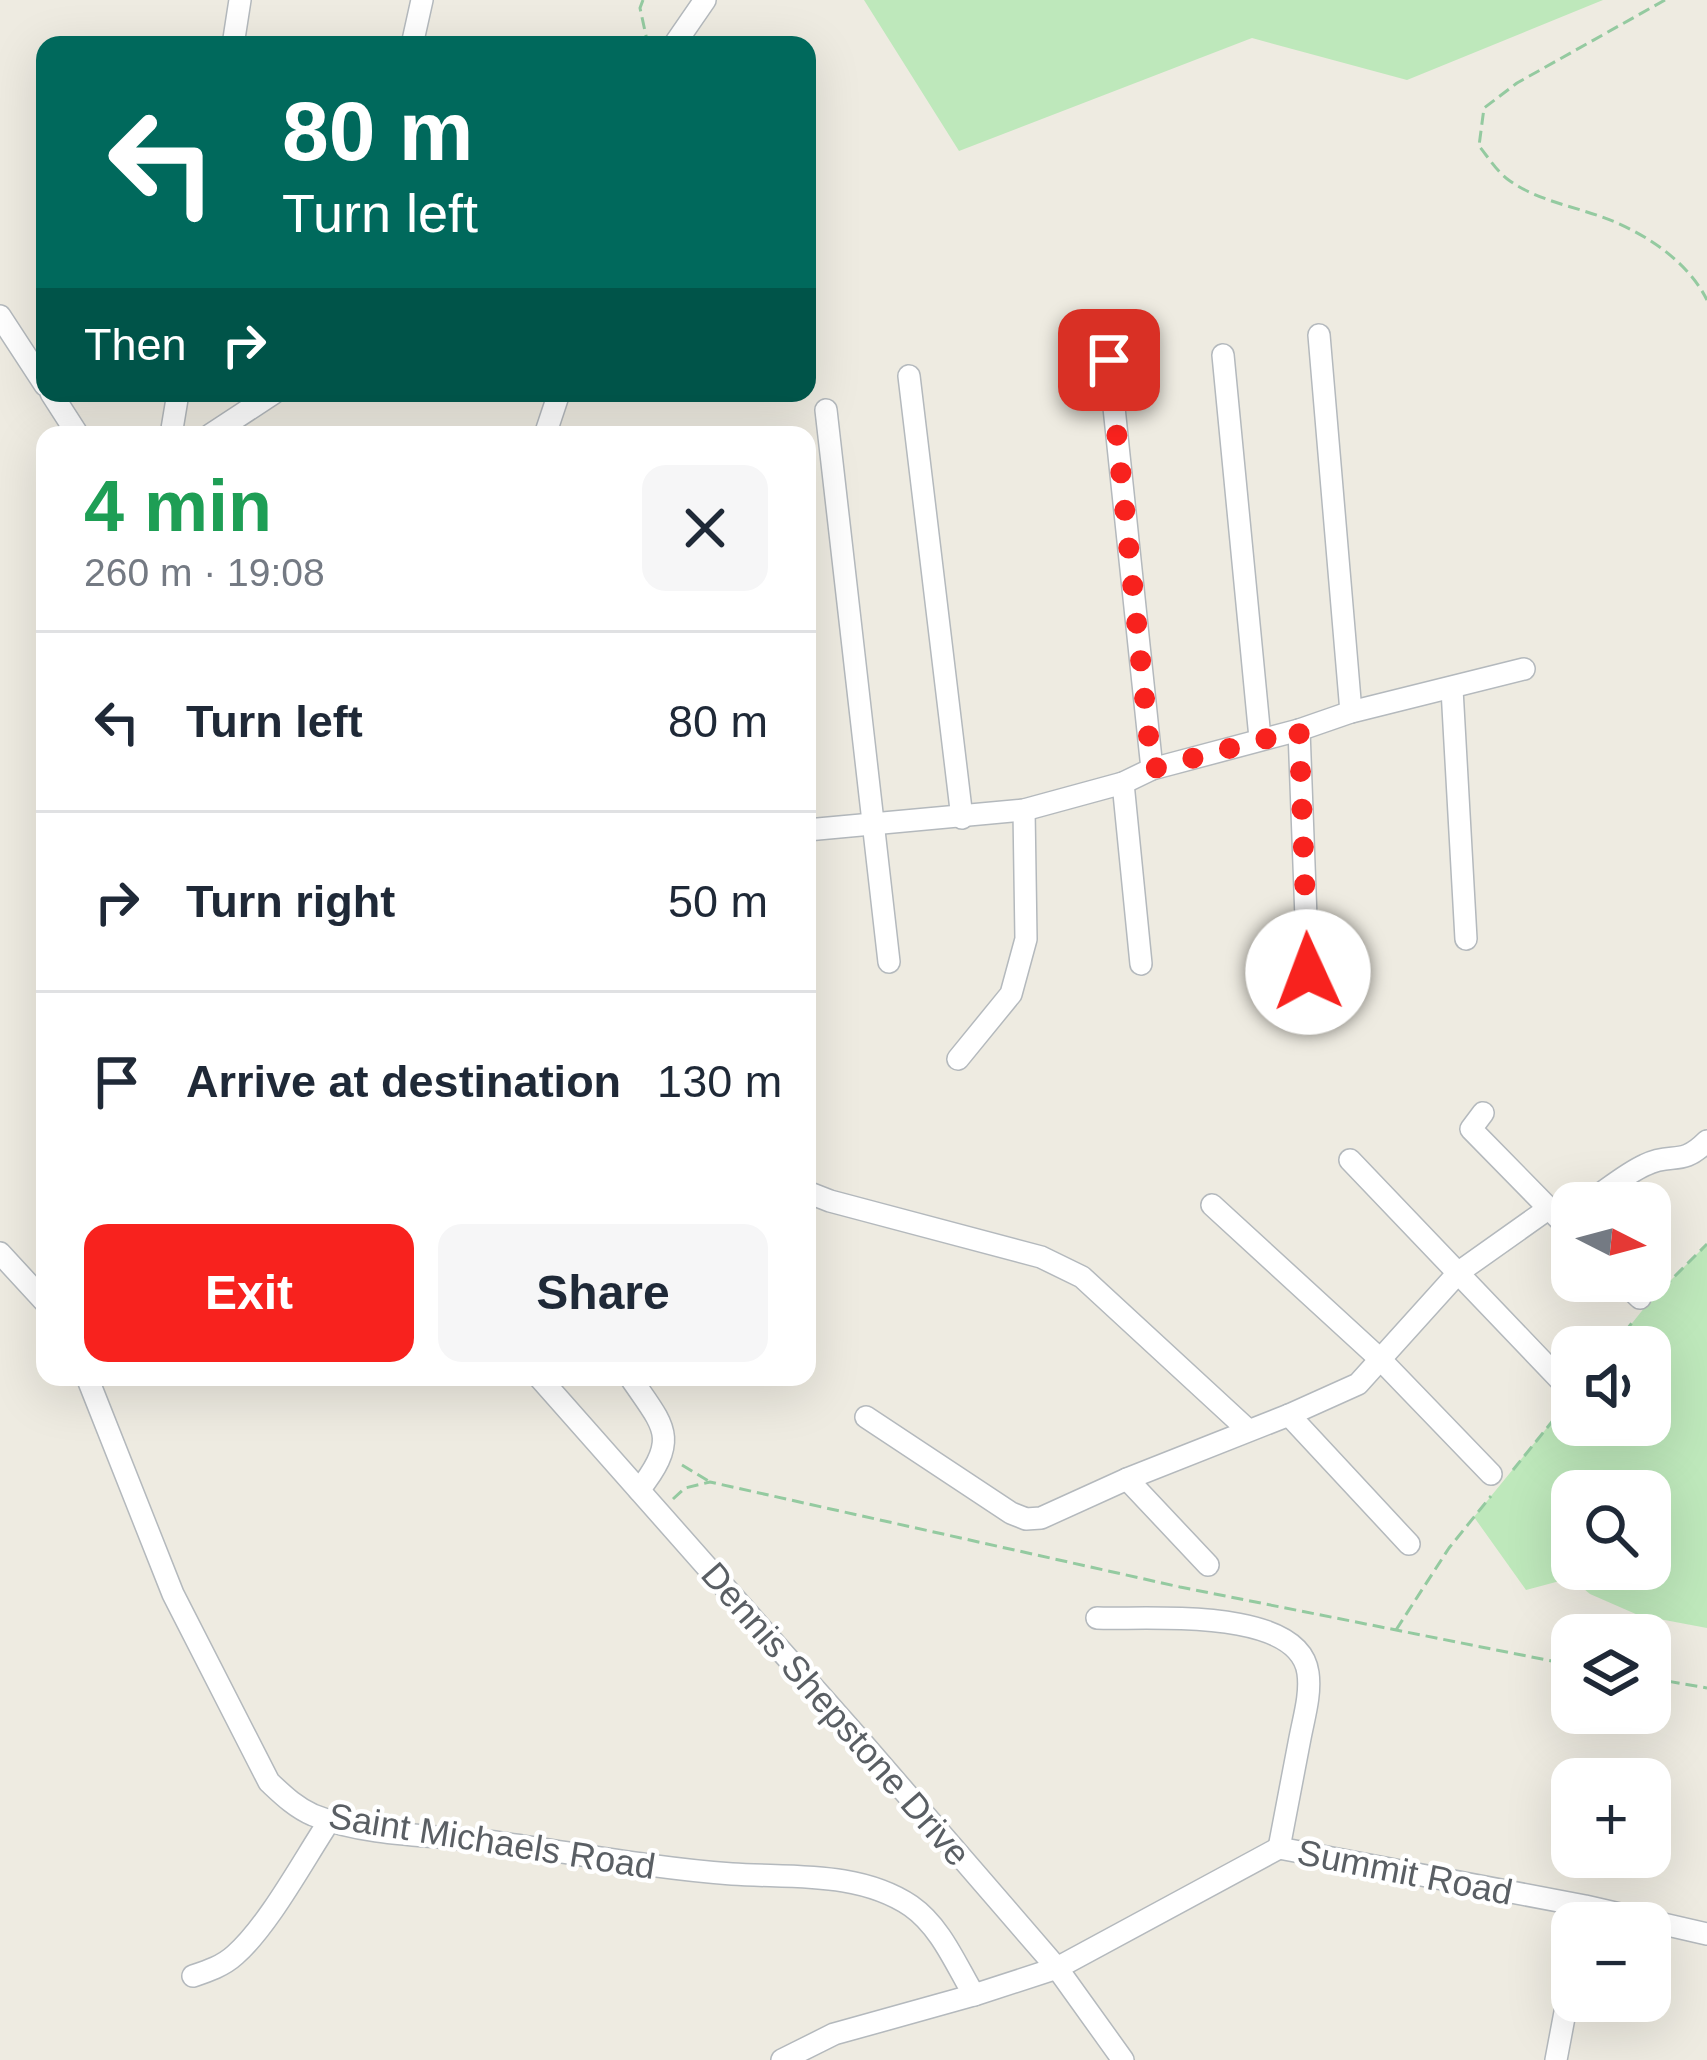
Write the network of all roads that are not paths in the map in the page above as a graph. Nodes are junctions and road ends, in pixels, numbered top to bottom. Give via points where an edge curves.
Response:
1 (240, 0) edge
2 (422, 0) edge
3 (705, 0) edge
4 (234, 36) edge
5 (414, 36) edge
6 (680, 36) edge
7 (0, 316) edge
8 (1318, 335) dead end
9 (1223, 356) dead end
10 (1109, 360) dead end
11 (36, 371) edge
12 (909, 376) dead end
13 (260, 402) edge
14 (826, 410) dead end
15 (224, 426) edge
16 (1524, 669) dead end
17 (1452, 688) junction
18 (1351, 712) junction
19 (1299, 730) junction
20 (1260, 738) junction
21 (1152, 769) junction
22 (1123, 783) junction
23 (1024, 810) junction
24 (962, 818) junction
25 (872, 822) junction
26 (816, 829) edge
27 (1466, 938) dead end
28 (889, 962) dead end
29 (1141, 964) dead end
30 (1308, 972) dead end
31 (958, 1059) dead end
32 (1483, 1113) dead end
33 (1707, 1141) edge
34 (1350, 1160) dead end
35 (1619, 1182) edge
36 (818, 1203) edge
37 (1212, 1205) dead end
38 (1551, 1207) edge
39 (1551, 1225) edge
40 (0, 1253) edge
41 (1459, 1272) junction
42 (36, 1293) edge
43 (1381, 1360) junction
44 (1551, 1372) edge
45 (91, 1386) edge
46 (547, 1386) edge
47 (636, 1386) edge
48 (648, 1386) edge
49 (1289, 1415) junction
50 (866, 1417) dead end
51 (659, 1419) junction
52 (1248, 1430) junction
53 (1500, 1478) road end
54 (1127, 1479) junction
55 (640, 1490) junction
56 (1409, 1544) dead end
57 (1208, 1565) dead end
58 (1096, 1618) dead end
59 (330, 1820) junction
60 (1279, 1848) junction
61 (1551, 1907) edge
62 (1671, 1928) edge
63 (1707, 1934) edge
64 (1058, 1968) junction
65 (193, 1976) dead end
66 (974, 1995) junction
67 (1563, 2022) edge
68 (782, 2060) edge
69 (1123, 2060) edge
70 (1556, 2060) edge

1 - 4 street
2 - 5 street
3 - 6 street
7 - 11 street
8 - 18 street
9 - 20 street
10 - 21 street
12 - 24 street
13 - 15 street
14 - 25 street
16 - 17 street
17 - 18 street
17 - 27 street
18 - 19 street
19 - 20 street
19 - 30 street
20 - 21 street
21 - 22 street
22 - 23 street
22 - 29 street
23 - 24 street
23 - 31 street via 1026,939 1011,994
24 - 25 street
25 - 26 street
25 - 28 street
32 - 38 street via 1471,1129
33 - 35 street via 1690,1157 1661,1159
34 - 41 street
36 - 52 street via 1041,1257 1082,1277
37 - 43 street
39 - 41 street
40 - 42 street
41 - 43 street
41 - 44 street
43 - 49 street via 1358,1384
43 - 53 street
45 - 59 street, Saint Michaels Road via 173,1594 269,1782 291,1803
46 - 55 street, Dennis Shepstone Drive
47 - 51 street
48 - 51 street
49 - 52 street
49 - 56 street
50 - 54 street via 1026,1519
51 - 55 street via 664,1447
52 - 54 street
54 - 57 street
55 - 64 street, Dennis Shepstone Drive
58 - 60 street via 1266,1629 1304,1658 1307,1701
59 - 65 street via 239,1952
59 - 66 street, Saint Michaels Road via 643,1866 870,1888 935,1928
60 - 61 street, Summit Road
60 - 64 street, Summit Road
62 - 63 street, Summit Road
64 - 66 street, Summit Road
64 - 69 street, Dennis Shepstone Drive
66 - 68 street, Summit Road via 834,2035
67 - 70 street

